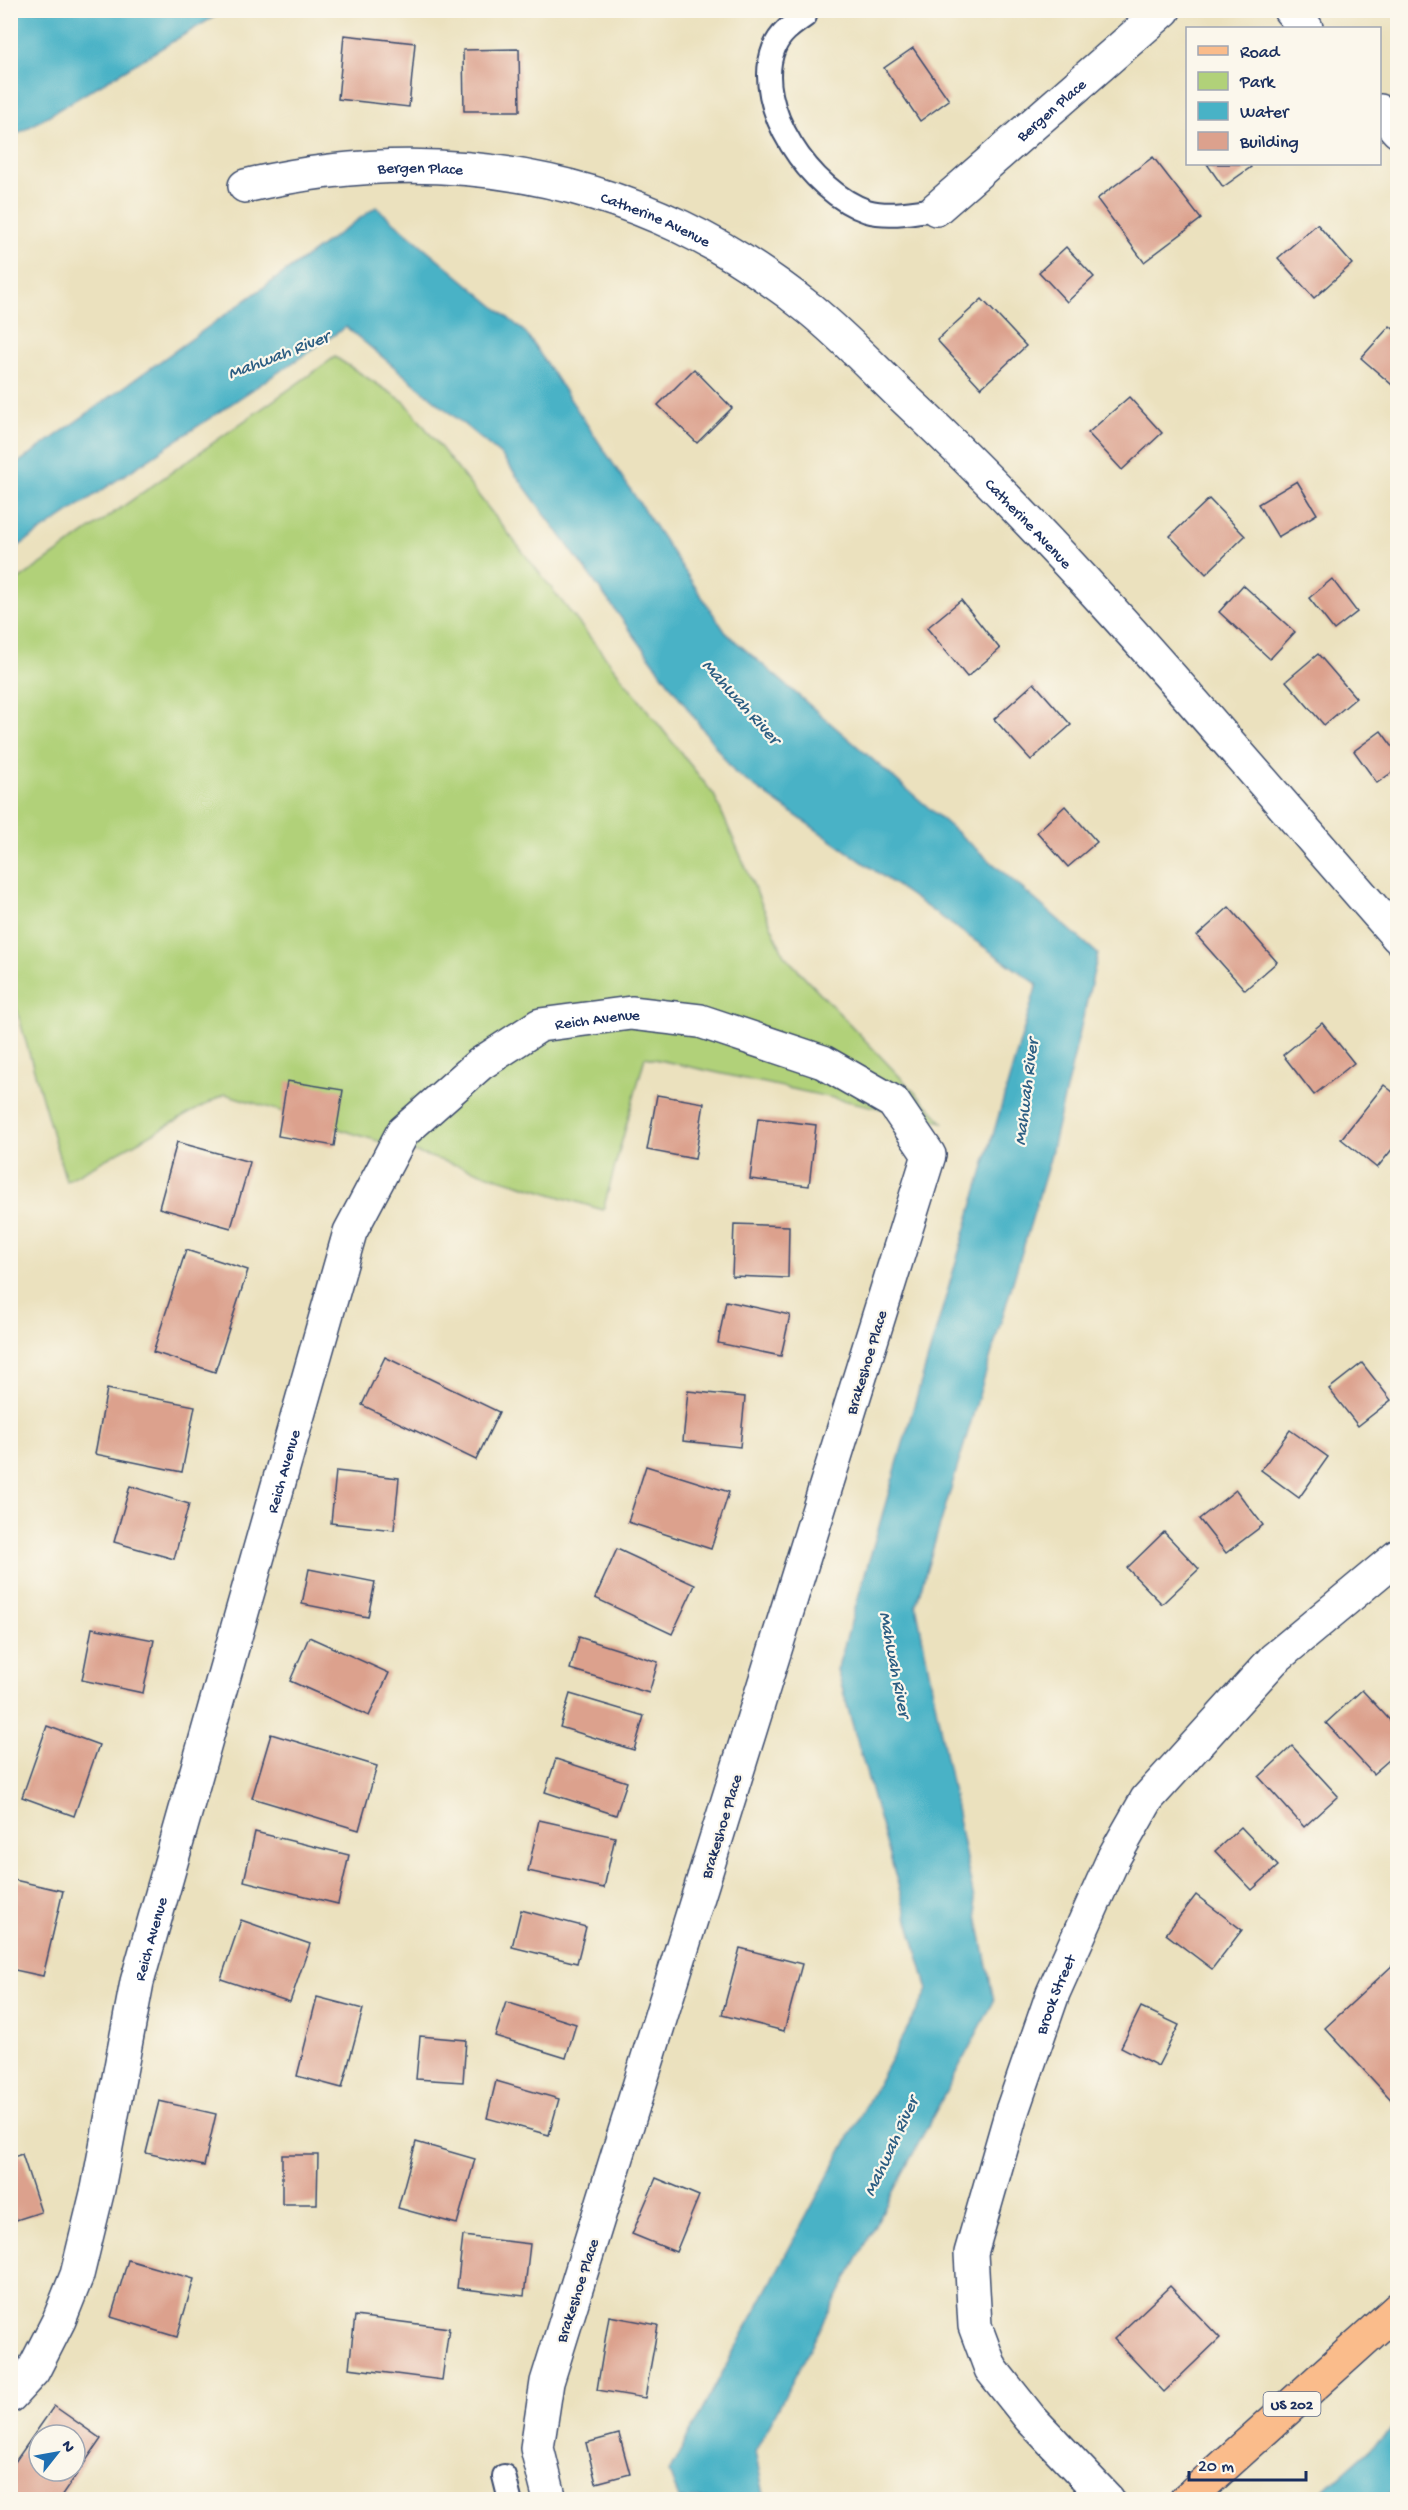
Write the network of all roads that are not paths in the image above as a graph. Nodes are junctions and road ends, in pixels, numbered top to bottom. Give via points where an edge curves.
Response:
1 (1164, 10) edge
2 (1290, 10) edge
3 (805, 16) dead end
4 (1305, 27) edge
5 (1381, 112) edge
6 (1398, 131) edge
7 (244, 186) dead end
8 (594, 193) joint
9 (936, 209) joint
10 (1398, 937) edge
11 (929, 1155) joint
12 (1398, 1556) edge
13 (1398, 2309) edge
14 (10, 2396) edge
15 (504, 2476) dead end
16 (510, 2499) edge
17 (550, 2499) edge
18 (1108, 2499) edge
19 (1186, 2499) edge

1 - 9 street, Bergen Place
2 - 4 street
3 - 9 lane via 786,29 774,47 769,70 774,108 785,136 834,193 868,211 905,214
5 - 6 street
7 - 8 street, Bergen Place via 285,176 373,165 450,166 527,176
8 - 10 street, Catherine Avenue via 684,228 760,272 813,312 969,460 1071,566
11 - 14 street, Reich Avenue via 893,1102 823,1062 700,1021 631,1013 540,1025 480,1064 403,1132 350,1232 137,1982 98,2189 77,2275 60,2320 33,2371
11 - 17 street, Brakeshoe Place via 547,2382 537,2448
12 - 18 street, Brook Street via 1274,1659 1148,1799 1114,1857 1053,1993 1011,2114 971,2253 975,2326 991,2369 1030,2418
13 - 19 main road, US 202
15 - 16 lane

